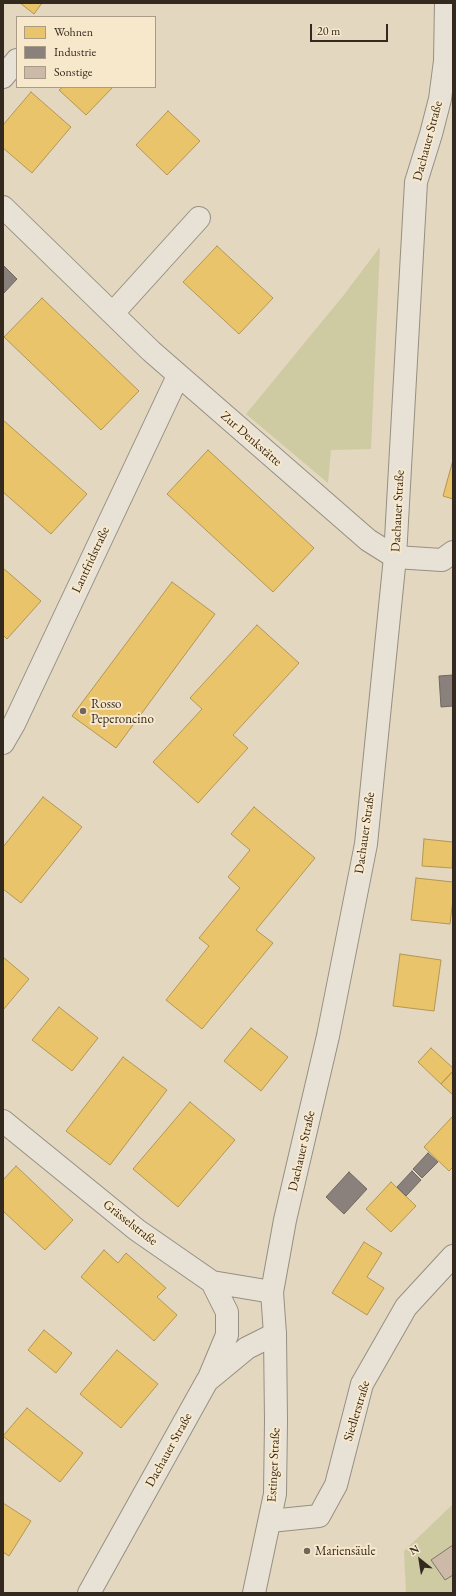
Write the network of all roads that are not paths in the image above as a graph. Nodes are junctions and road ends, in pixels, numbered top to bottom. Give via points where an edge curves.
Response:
1 (446, 3) edge
2 (16, 61) edge
3 (3, 77) edge
4 (3, 207) edge
5 (199, 218) dead end
6 (113, 313) junction
7 (178, 376) junction
8 (453, 552) edge
9 (395, 557) junction
10 (3, 743) edge
11 (3, 1121) edge
12 (453, 1256) edge
13 (212, 1282) junction
14 (272, 1292) junction
15 (275, 1334) junction
16 (207, 1381) junction
17 (270, 1521) junction
18 (89, 1593) edge
19 (254, 1593) edge

1 - 9 street, Dachauer Straße via 446,61 440,99 416,182
2 - 3 street
4 - 6 street, Zur Denkstätte
5 - 6 street
6 - 7 street, Zur Denkstätte
7 - 9 street, Zur Denkstätte via 368,540
7 - 10 street, Lantfridstraße via 18,717
8 - 9 street via 442,560
9 - 14 street, Dachauer Straße via 366,844 328,1036
11 - 13 street, Grässelstraße via 137,1230
12 - 17 street, Siedlerstraße via 406,1307 362,1384 336,1485 319,1516
13 - 14 street, Grässelstraße
13 - 16 street via 227,1312 227,1335
14 - 15 street, Dachauer Straße
15 - 16 street, Dachauer Straße via 247,1348
15 - 17 street, Estinger Straße via 275,1494
16 - 18 street, Dachauer Straße
17 - 19 street, Estinger Straße

